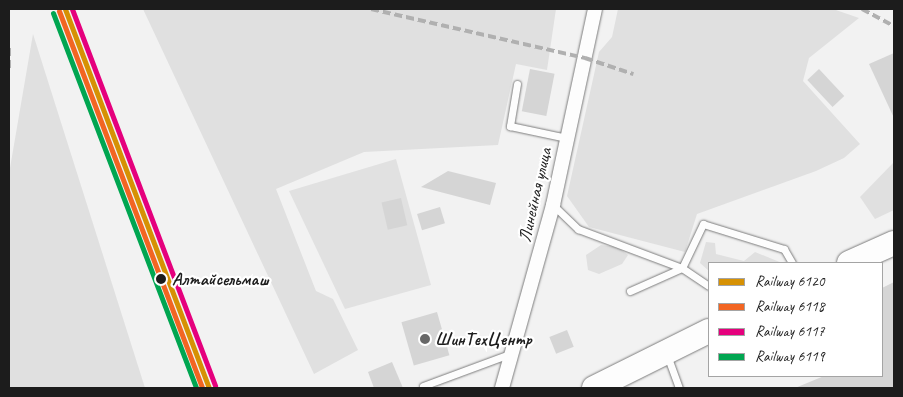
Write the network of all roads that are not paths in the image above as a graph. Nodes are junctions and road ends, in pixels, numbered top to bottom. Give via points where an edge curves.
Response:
1 (595, 9) edge
2 (518, 84) dead end
3 (567, 138) junction
4 (553, 205) junction
5 (894, 243) edge
6 (894, 256) edge
7 (858, 259) edge
8 (791, 262) edge
9 (682, 268) junction
10 (708, 285) edge
11 (630, 291) dead end
12 (708, 331) edge
13 (666, 352) junction
14 (512, 353) junction
15 (423, 386) dead end
16 (502, 388) edge
17 (594, 388) edge
18 (678, 388) edge

1 - 3 street, Линейная улица
2 - 3 lane via 510,126
3 - 4 street, Линейная улица
4 - 9 lane via 578,229
4 - 14 street, Линейная улица
5 - 7 highway
6 - 7 highway
8 - 9 lane via 784,249 703,224
9 - 10 lane
9 - 11 lane
12 - 13 highway
13 - 17 highway
13 - 18 lane
14 - 15 lane
14 - 16 street, Линейная улица

